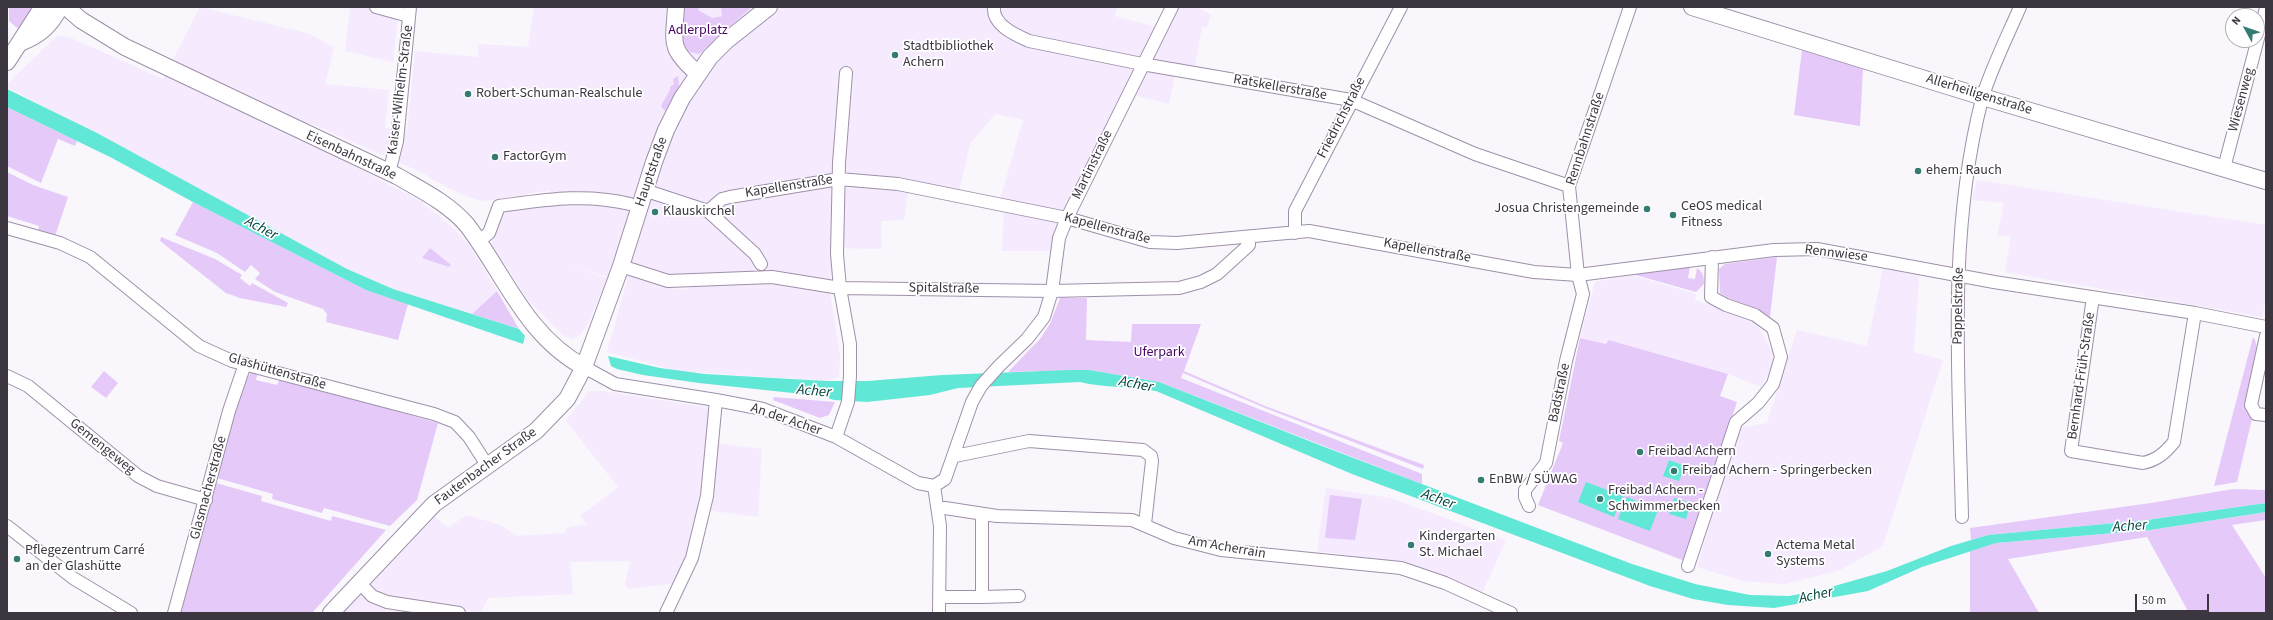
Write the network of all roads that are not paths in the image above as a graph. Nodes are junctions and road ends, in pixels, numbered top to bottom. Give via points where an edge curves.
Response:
1 (50, 7) edge
2 (60, 7) edge
3 (66, 7) edge
4 (376, 7) edge
5 (676, 7) edge
6 (769, 7) edge
7 (994, 7) edge
8 (1172, 7) edge
9 (1401, 7) edge
10 (1630, 7) edge
11 (1692, 7) edge
12 (2020, 7) edge
13 (2266, 8) edge
14 (410, 11) edge
15 (22, 42) junction
16 (7, 62) edge
17 (1142, 64) junction
18 (846, 73) dead end
19 (698, 74) junction
20 (1983, 97) junction
21 (1351, 100) junction
22 (2224, 168) junction
23 (389, 173) junction
24 (839, 179) junction
25 (2266, 180) edge
26 (1569, 186) junction
27 (644, 190) junction
28 (630, 204) dead end
29 (708, 211) junction
30 (1067, 218) junction
31 (7, 228) edge
32 (1295, 233) junction
33 (1250, 237) junction
34 (479, 241) junction
35 (1712, 257) junction
36 (761, 264) junction
37 (621, 266) junction
38 (1959, 274) junction
39 (1578, 275) junction
40 (755, 277) junction
41 (772, 277) junction
42 (840, 288) junction
43 (1052, 291) junction
44 (2093, 297) junction
45 (2195, 313) junction
46 (2266, 327) edge
47 (2266, 336) edge
48 (245, 364) junction
49 (584, 367) junction
50 (7, 376) edge
51 (716, 400) junction
52 (2261, 415) edge
53 (836, 437) junction
54 (955, 456) junction
55 (487, 465) junction
56 (934, 486) junction
57 (206, 500) junction
58 (1529, 506) dead end
59 (938, 509) junction
60 (982, 514) junction
61 (1962, 517) dead end
62 (1144, 524) junction
63 (7, 526) edge
64 (1688, 566) dead end
65 (359, 582) junction
66 (1019, 596) dead end
67 (940, 597) junction
68 (982, 597) junction
69 (131, 613) edge
70 (174, 613) edge
71 (331, 613) edge
72 (459, 613) edge
73 (666, 613) edge
74 (940, 613) edge
75 (1511, 613) edge

1 - 15 street via 38,14
2 - 15 street via 54,20 37,36
3 - 23 street, Eisenbahnstraße via 81,20 125,47
4 - 14 street
5 - 19 street via 674,46 684,61
6 - 19 street, Hauptstraße via 726,41
7 - 17 street, Ratskellerstraße via 995,15 1004,27 1029,41
8 - 17 street, Martinstraße
9 - 21 street, Friedrichstraße
10 - 26 street, Rennbahnstraße
11 - 20 street, Allerheiligenstraße
12 - 20 street, Pappelstraße
13 - 22 street, Wiesenweg
14 - 23 street, Kaiser-Wilhelm-Straße via 397,141
15 - 16 street
17 - 21 street, Ratskellerstraße
17 - 30 street, Martinstraße
18 - 24 street
19 - 27 street, Hauptstraße via 670,121
20 - 22 street, Allerheiligenstraße
20 - 38 street, Pappelstraße via 1967,169
21 - 26 street, Ratskellerstraße via 1475,154
21 - 32 street, Friedrichstraße via 1295,211
22 - 25 street, Allerheiligenstraße
23 - 34 street, Eisenbahnstraße via 456,213
24 - 29 street, Kapellenstraße via 730,197 722,199
24 - 30 street, Kapellenstraße via 898,184
24 - 42 street via 837,254
26 - 39 street, Rennbahnstraße
27 - 29 street
27 - 37 street, Hauptstraße
28 - 34 street via 605,198 560,198 499,206 489,233
29 - 36 street via 755,254
30 - 33 street, Kapellenstraße via 1150,242 1177,243
30 - 43 street, Martinstraße via 1059,238
31 - 48 street, Glashüttenstraße via 60,243 90,257 199,346
32 - 33 street, Kapellenstraße
32 - 39 street, Kapellenstraße via 1309,231 1534,272
33 - 43 street, Spitalstraße via 1249,245 1221,270 1194,284 1179,288
34 - 49 street, Eisenbahnstraße via 523,313 540,335 557,350
35 - 38 street, Rennwiese via 1774,250 1817,249
35 - 39 street, Rennwiese
35 - 64 street via 1711,296 1726,305 1755,315 1773,328 1781,358 1773,384 1758,403 1736,422
36 - 40 street
36 - 41 street via 771,269
37 - 40 street, Spitalstraße via 668,281
37 - 49 street, Hauptstraße
38 - 44 street, Bernhard-Früh-Straße
38 - 61 street, Pappelstraße via 1957,375
39 - 58 street, Badstraße via 1583,294 1566,361 1546,462 1525,490
40 - 41 street, Spitalstraße
41 - 42 street, Spitalstraße
42 - 43 street, Spitalstraße
42 - 53 street via 850,344 850,376 848,402
43 - 54 street, Martinstraße via 1044,317 981,386 972,402
44 - 45 street, Bernhard-Früh-Straße
44 - 45 street, Bernhard-Früh-Straße via 2071,451 2143,463 2154,460 2166,452 2174,442
45 - 46 street, Bernhard-Früh-Straße
47 - 52 street via 2251,405
48 - 55 street, Glashüttenstraße via 434,414 455,422 469,437
48 - 57 street, Glasmacherstraße
49 - 51 street, An der Acher via 615,384
49 - 55 street, Fautenbacher Straße via 575,387 559,410 527,439
50 - 57 street, Gemengeweg via 28,386 138,476 157,486
51 - 53 street, An der Acher via 763,409
51 - 73 street via 711,471 705,504 692,558
53 - 56 street, An der Acher via 918,482
54 - 56 street, Martinstraße via 945,479
54 - 62 street via 1028,441 1144,450 1151,456 1152,461 1150,494
55 - 65 street, Fautenbacher Straße via 434,504
56 - 59 street
57 - 70 street, Glasmacherstraße
59 - 60 street, Am Acherrain
59 - 67 street
60 - 62 street, Am Acherrain via 1114,518
60 - 68 street
62 - 75 street, Am Acherrain via 1174,538 1221,550 1401,568 1445,583
63 - 69 street via 73,578
65 - 71 street, Fautenbacher Straße
65 - 72 street via 372,596 387,602
66 - 68 street
67 - 68 street
67 - 74 street

